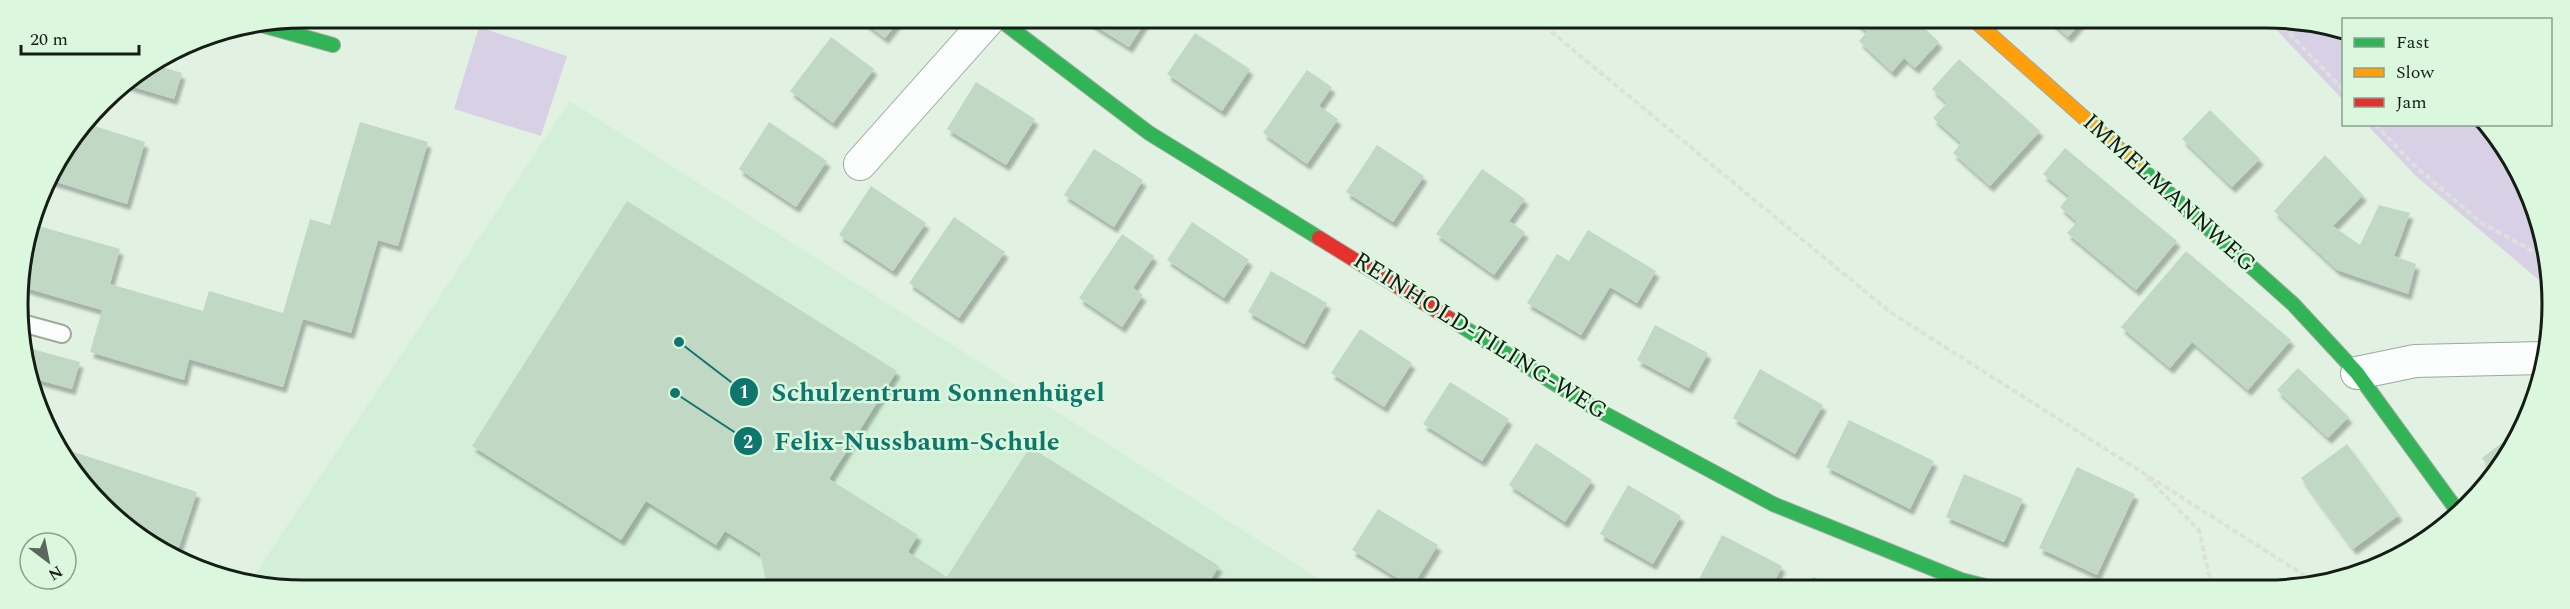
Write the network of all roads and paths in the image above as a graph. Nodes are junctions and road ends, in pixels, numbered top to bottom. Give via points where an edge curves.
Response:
1 (981, 28) edge
2 (1011, 28) edge
3 (1547, 28) edge
4 (1983, 28) edge
5 (2286, 29) edge
6 (279, 30) edge
7 (333, 45) dead end
8 (2342, 90) edge
9 (2378, 126) edge
10 (860, 164) dead end
11 (2536, 253) edge
12 (29, 325) edge
13 (62, 334) dead end
14 (2536, 358) edge
15 (2357, 373) junction
16 (2143, 472) junction
17 (2454, 506) edge
18 (2307, 577) edge
19 (1961, 580) edge
20 (2210, 580) edge

1 - 10 street
2 - 19 street, REINHOLD-TILING-WEG via 1149,133 1596,409 1773,504
3 - 16 path via 1890,312
4 - 15 street, IMMELMANNWEG via 2293,304
5 - 8 path
6 - 7 street
9 - 11 path via 2415,166 2480,222
12 - 13 lane
14 - 15 street via 2415,361
15 - 17 street, IMMELMANNWEG
16 - 18 path
16 - 20 path via 2199,530

